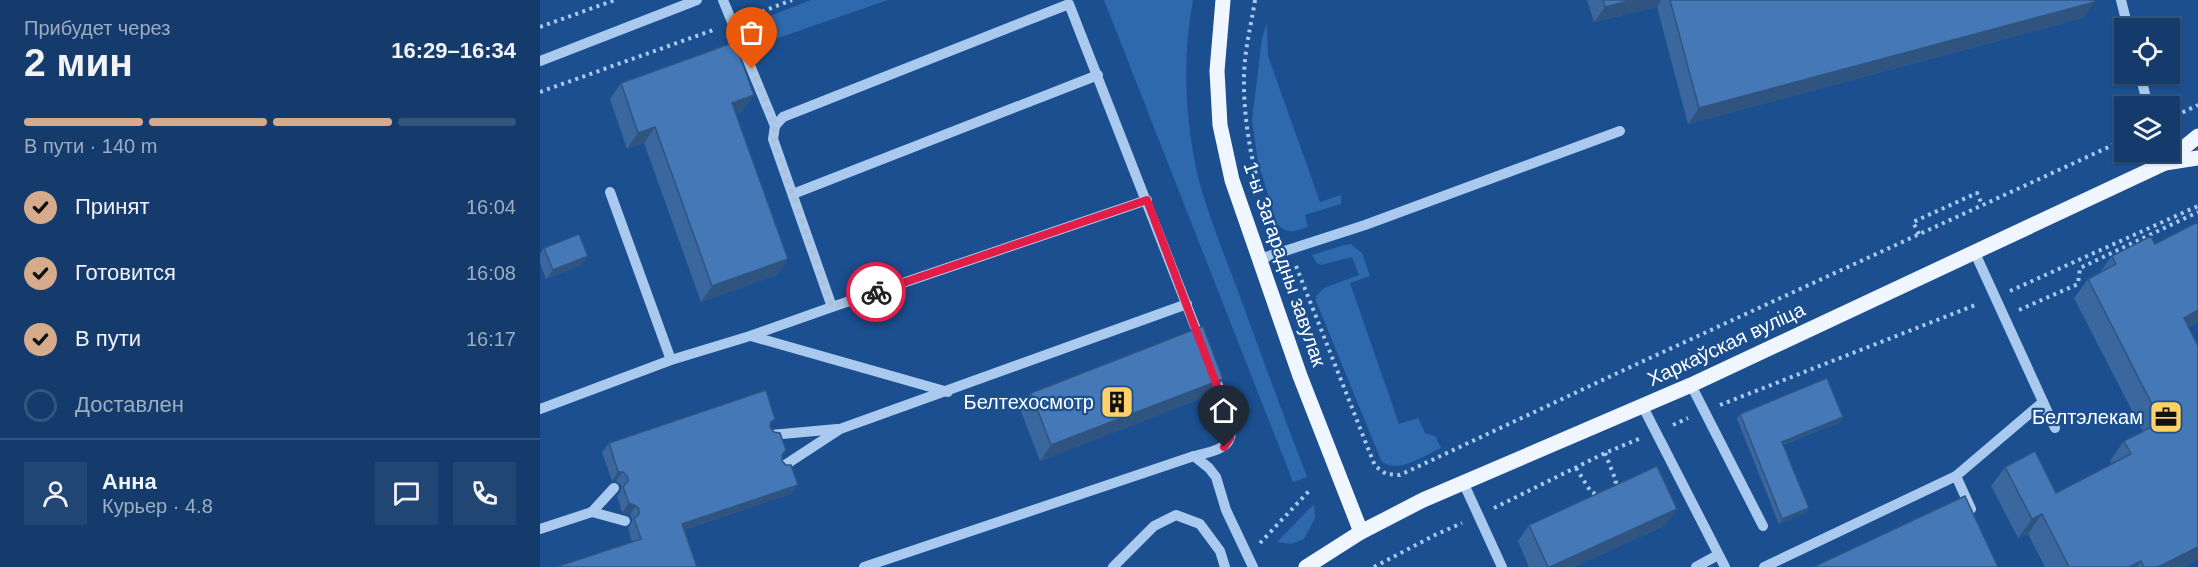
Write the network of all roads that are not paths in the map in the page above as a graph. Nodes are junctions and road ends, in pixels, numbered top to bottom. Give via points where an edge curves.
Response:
1 (697, 0) edge
2 (723, 0) edge
3 (1222, 0) edge
4 (2121, 0) edge
5 (2126, 18) edge
6 (540, 60) edge
7 (1098, 75) junction
8 (775, 126) junction
9 (1620, 131) dead end
10 (2198, 136) edge
11 (2180, 147) edge
12 (2180, 157) edge
13 (2198, 158) edge
14 (2153, 162) edge
15 (610, 192) dead end
16 (793, 194) junction
17 (1147, 200) junction
18 (1974, 251) junction
19 (1260, 259) junction
20 (1187, 304) junction
21 (832, 307) junction
22 (750, 336) junction
23 (1204, 348) edge
24 (1208, 359) edge
25 (670, 360) junction
26 (1690, 385) junction
27 (948, 392) junction
28 (2043, 402) junction
29 (1642, 405) junction
30 (540, 409) edge
31 (2055, 428) dead end
32 (840, 429) junction
33 (771, 435) edge
34 (1194, 456) junction
35 (782, 467) edge
36 (1956, 476) junction
37 (1463, 482) junction
38 (614, 488) dead end
39 (592, 512) junction
40 (1974, 517) edge
41 (625, 521) dead end
42 (1763, 526) dead end
43 (540, 530) edge
44 (1360, 532) junction
45 (1718, 555) junction
46 (864, 567) edge
47 (1113, 567) edge
48 (1225, 567) edge
49 (1253, 567) edge
50 (1306, 567) edge
51 (1502, 567) edge
52 (1696, 567) edge
53 (1725, 567) edge
54 (1764, 567) edge

1 - 6 street
2 - 8 street
3 - 19 main road, 1-ы Загарадны завулак via 1217,71 1220,124 1232,180
4 - 5 street
7 - 8 street via 1069,4 783,117
7 - 16 street
7 - 17 street
8 - 16 street via 773,139
9 - 19 street via 1365,225
10 - 11 main road, Харкаўская вуліца
12 - 13 main road, Харкаўская вуліца
14 - 18 main road, Харкаўская вуліца
15 - 25 street
16 - 21 street
17 - 20 street
17 - 21 street
18 - 26 main road, Харкаўская вуліца
18 - 28 street
19 - 44 main road, 1-ы Загарадны завулак
20 - 23 street
20 - 27 street
21 - 22 street
22 - 25 street
22 - 27 street
24 - 34 street via 1232,426 1224,447
25 - 30 street
26 - 29 main road, Харкаўская вуліца
26 - 42 street
27 - 32 street
28 - 31 street
28 - 36 street
29 - 37 main road, Харкаўская вуліца
29 - 45 street
32 - 33 street
32 - 35 street
34 - 46 street
34 - 49 street via 1215,477
36 - 40 street
36 - 54 street
37 - 44 main road, Харкаўская вуліца
37 - 51 street
38 - 39 street
39 - 41 street
39 - 43 street
44 - 50 main road, Харкаўская вуліца
45 - 52 street
45 - 53 street
47 - 48 street via 1154,526 1176,515 1200,524 1220,551

